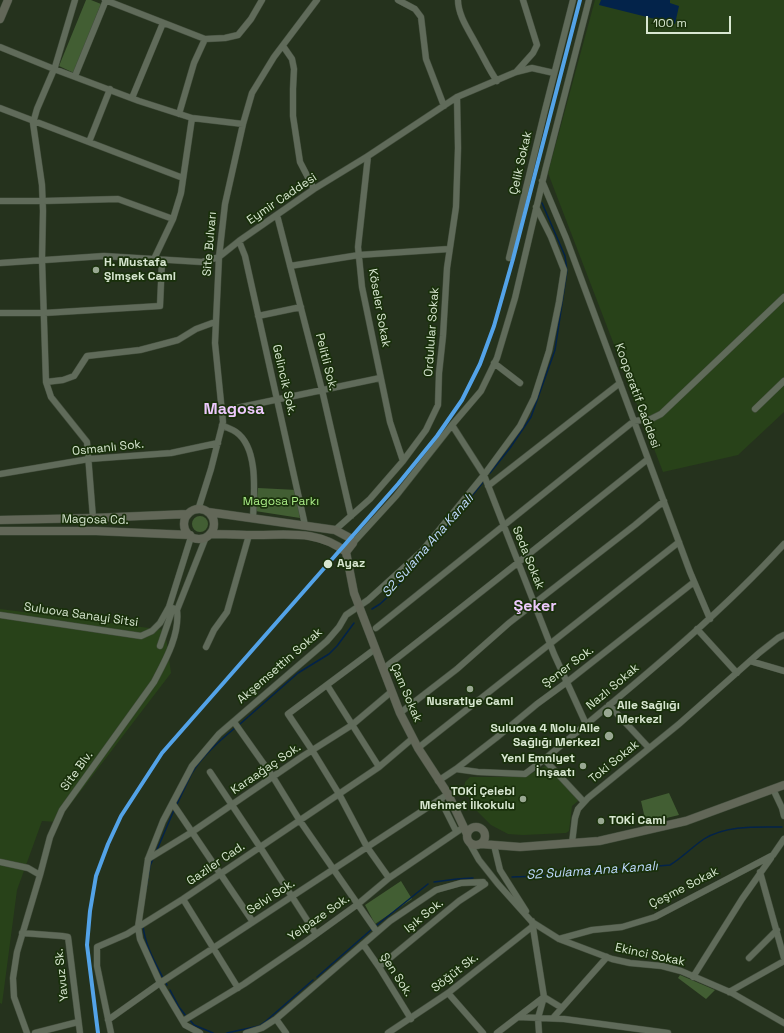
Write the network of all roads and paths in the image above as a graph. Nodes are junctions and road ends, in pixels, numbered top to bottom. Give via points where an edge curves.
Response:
1 (8, 0) edge
2 (75, 0) edge
3 (105, 0) edge
4 (262, 0) edge
5 (317, 0) edge
6 (398, 0) edge
7 (458, 0) edge
8 (523, 0) edge
9 (573, 0) edge
10 (589, 0) edge
11 (0, 19) edge
12 (163, 23) junction
13 (205, 39) junction
14 (283, 46) junction
15 (0, 47) edge
16 (54, 69) junction
17 (516, 72) junction
18 (554, 73) junction
19 (75, 76) junction
20 (497, 81) junction
21 (110, 89) junction
22 (457, 97) junction
23 (132, 98) junction
24 (444, 106) junction
25 (0, 108) edge
26 (179, 114) junction
27 (192, 118) junction
28 (34, 121) junction
29 (243, 124) junction
30 (89, 142) junction
31 (368, 156) junction
32 (183, 178) junction
33 (542, 181) junction
34 (314, 189) junction
35 (0, 201) edge
36 (43, 201) junction
37 (536, 207) junction
38 (277, 215) junction
39 (173, 219) junction
40 (239, 241) junction
41 (449, 249) junction
42 (359, 255) junction
43 (219, 257) junction
44 (509, 258) dead end
45 (42, 259) junction
46 (154, 259) junction
47 (162, 260) junction
48 (0, 263) edge
49 (290, 266) junction
50 (784, 297) edge
51 (301, 306) junction
52 (0, 313) edge
53 (44, 313) junction
54 (258, 316) junction
55 (216, 322) junction
56 (494, 363) junction
57 (380, 378) junction
58 (784, 381) edge
59 (46, 382) junction
60 (520, 383) dead end
61 (620, 383) junction
62 (322, 390) junction
63 (277, 399) junction
64 (755, 409) dead end
65 (222, 411) junction
66 (634, 421) junction
67 (452, 425) junction
68 (222, 426) junction
69 (218, 443) junction
70 (89, 459) junction
71 (648, 459) junction
72 (403, 461) junction
73 (0, 474) edge
74 (484, 475) junction
75 (488, 486) junction
76 (664, 501) junction
77 (198, 510) junction
78 (208, 512) junction
79 (188, 514) junction
80 (351, 516) junction
81 (93, 518) junction
82 (253, 518) junction
83 (0, 520) edge
84 (305, 525) junction
85 (504, 525) junction
86 (335, 530) junction
87 (0, 531) edge
88 (249, 535) junction
89 (191, 536) junction
90 (208, 536) junction
91 (679, 542) junction
92 (354, 543) junction
93 (784, 545) edge
94 (346, 552) junction
95 (518, 563) junction
96 (694, 582) junction
97 (534, 603) junction
98 (359, 607) junction
99 (173, 608) junction
100 (0, 615) edge
101 (710, 619) junction
102 (376, 628) dead end
103 (697, 629) junction
104 (782, 637) edge
105 (550, 644) junction
106 (160, 646) dead end
107 (206, 647) dead end
108 (375, 649) junction
109 (750, 661) junction
110 (382, 669) junction
111 (784, 671) edge
112 (737, 673) junction
113 (567, 682) junction
114 (327, 685) junction
115 (391, 692) junction
116 (609, 705) junction
117 (400, 713) junction
118 (234, 722) junction
119 (586, 724) junction
120 (352, 725) junction
121 (412, 738) junction
122 (418, 748) junction
123 (649, 748) junction
124 (312, 750) junction
125 (544, 759) junction
126 (379, 767) junction
127 (456, 770) junction
128 (210, 772) dead end
129 (273, 777) junction
130 (438, 781) junction
131 (784, 785) edge
132 (773, 789) junction
133 (339, 794) junction
134 (448, 794) junction
135 (440, 799) junction
136 (584, 802) junction
137 (173, 804) junction
138 (232, 805) junction
139 (784, 816) edge
140 (300, 821) junction
141 (462, 831) junction
142 (192, 832) junction
143 (784, 839) edge
144 (572, 843) junction
145 (470, 844) junction
146 (481, 844) junction
147 (494, 845) junction
148 (260, 847) junction
149 (367, 847) junction
150 (773, 855) junction
151 (148, 859) junction
152 (0, 862) edge
153 (334, 869) junction
154 (760, 872) junction
155 (220, 874) junction
156 (40, 875) junction
157 (389, 878) junction
158 (292, 896) junction
159 (183, 899) junction
160 (358, 904) junction
161 (253, 922) junction
162 (533, 924) junction
163 (138, 927) junction
164 (777, 930) junction
165 (377, 932) junction
166 (22, 933) junction
167 (316, 934) junction
168 (560, 939) junction
169 (363, 944) junction
170 (213, 948) junction
171 (607, 957) junction
172 (749, 958) dead end
173 (784, 959) edge
174 (379, 967) junction
175 (693, 977) junction
176 (163, 981) junction
177 (238, 988) junction
178 (729, 992) junction
179 (448, 993) junction
180 (544, 997) junction
181 (562, 1008) junction
182 (518, 1017) junction
183 (538, 1018) junction
184 (553, 1018) junction
185 (276, 1019) junction
186 (411, 1019) junction
187 (108, 1020) junction
188 (183, 1021) junction
189 (78, 1022) junction
190 (784, 1023) edge
191 (27, 1033) edge
192 (35, 1033) edge
193 (80, 1033) edge
194 (111, 1033) edge
195 (200, 1033) edge
196 (246, 1033) edge
197 (286, 1033) edge
198 (388, 1033) edge
199 (483, 1033) edge
200 (497, 1033) edge
201 (539, 1033) edge
202 (668, 1033) edge

1 - 11 main road
2 - 16 street
3 - 12 street
3 - 19 street
4 - 13 street via 238,35
5 - 14 street, Site Bulvarı
6 - 24 street via 415,9 421,17 426,59
7 - 20 street via 470,34
8 - 17 street via 537,45
9 - 18 street, Çelik Sokak
10 - 33 street
12 - 13 street
12 - 23 street
13 - 26 street via 194,63
14 - 29 street, Site Bulvarı via 252,93
14 - 34 street via 292,59 294,69 293,116 300,162
15 - 16 street
16 - 19 street
16 - 28 street
17 - 18 street, Eymir Caddesi via 532,68
17 - 20 street, Eymir Caddesi
18 - 44 street, Çelik Sokak
19 - 21 street
20 - 22 street, Eymir Caddesi
21 - 23 street
21 - 30 street
22 - 24 street, Eymir Caddesi
22 - 41 street, Ordulular Sokak via 456,207
23 - 26 street
24 - 31 street, Eymir Caddesi
25 - 28 street
26 - 27 street
27 - 29 street
27 - 32 street
28 - 30 street
28 - 36 street
29 - 43 street, Site Bulvarı via 225,204
30 - 32 street
31 - 34 street, Eymir Caddesi
31 - 42 street, Köseler Sokak
32 - 39 street
33 - 37 street
33 - 61 street, Kooperatif Caddesi
34 - 38 street, Eymir Caddesi
35 - 36 street
36 - 39 street via 118,199
36 - 45 street
37 - 56 street via 516,298
37 - 74 street, Akşemsettin Sokak via 564,270 560,302 550,351 534,398 520,426
38 - 40 street, Eymir Caddesi
38 - 49 street, Pelitli Sok.
39 - 46 street
40 - 43 street, Eymir Caddesi
40 - 54 street, Gelincik Sok. via 245,256
41 - 42 street
41 - 72 street, Ordulular Sokak via 438,405 426,430
42 - 49 street
42 - 57 street, Köseler Sokak via 362,287
43 - 47 street, Eymir Caddesi via 202,262
43 - 55 street, Site Bulvarı
45 - 46 street, Eymir Caddesi via 104,256
45 - 48 street, Eymir Caddesi
45 - 53 street
46 - 47 street, Eymir Caddesi
47 - 53 street via 160,306
49 - 51 street, Pelitli Sok.
50 - 66 street via 661,414 651,419
51 - 54 street
51 - 62 street, Pelitli Sok.
52 - 53 street
53 - 59 street
54 - 63 street, Gelincik Sok.
55 - 59 street via 196,329 178,340 163,344 140,350 87,356 74,376
55 - 65 street, Site Bulvarı via 215,343
56 - 60 street
56 - 67 street via 481,391
57 - 62 street
57 - 72 street, Köseler Sokak via 390,422
58 - 64 street
59 - 70 street via 51,398 88,442
61 - 66 street, Kooperatif Caddesi
61 - 75 street
62 - 63 street
62 - 80 street, Pelitli Sok.
63 - 65 street
63 - 84 street, Gelincik Sok.
65 - 68 street, Site Bulvarı
66 - 71 street, Kooperatif Caddesi
66 - 85 street
67 - 74 street, Seda Sokak
67 - 92 street via 396,496
68 - 69 street, Site Bulvarı
68 - 82 street via 237,433 252,458 255,481
69 - 70 street, Osmanlı Sok. via 171,453
69 - 77 street, Site Bulvarı
70 - 73 street, Osmanlı Sok.
70 - 81 street
71 - 76 street, Kooperatif Caddesi
71 - 95 street
72 - 80 street, Ordulular Sokak via 370,499
74 - 75 street, Seda Sokak
74 - 98 street, Akşemsettin Sokak via 422,551
75 - 85 street, Seda Sokak
76 - 91 street, Kooperatif Caddesi
76 - 97 street
77 - 78 main road
77 - 79 main road
78 - 82 main road
78 - 90 main road via 214,520 214,525
79 - 81 main road, Magosa Cd.
79 - 89 main road via 184,525
80 - 86 street, Ordulular Sokak
81 - 83 main road, Magosa Cd.
82 - 84 main road
84 - 86 main road
85 - 95 street, Seda Sokak
85 - 102 street
86 - 92 main road
87 - 89 main road, Magosa Cd. via 96,531
88 - 90 main road
88 - 94 main road via 312,536
88 - 107 street via 227,612
89 - 90 main road via 201,539
89 - 99 street, Site Blv.
90 - 99 street, Site Blv.
91 - 96 street, Kooperatif Caddesi
91 - 105 street
92 - 94 main road
93 - 101 street, Nazlı Sokak
94 - 98 main road, Çam Sokak
95 - 97 street, Seda Sokak
95 - 110 street
96 - 101 street, Kooperatif Caddesi
96 - 113 street, Şener Sok.
97 - 105 street, Seda Sokak
97 - 117 street via 457,669
98 - 108 main road, Çam Sokak
98 - 118 street, Akşemsettin Sokak via 346,615 327,641
99 - 100 street, Suluova Sanayi Sitsi via 152,631 141,636
99 - 106 street
99 - 156 street, Site Blv. via 178,619 177,627 165,662 150,688 62,810 50,836
101 - 103 street, Nazlı Sokak
103 - 112 street
103 - 116 street, Nazlı Sokak
104 - 109 street, Toki Sokak
105 - 113 street, Seda Sokak
105 - 122 street
108 - 110 main road, Çam Sokak
108 - 114 street
109 - 111 street
109 - 112 street, Toki Sokak
110 - 115 main road, Çam Sokak
112 - 123 street, Toki Sokak
113 - 119 street, Seda Sokak
113 - 127 street, Şener Sok.
114 - 120 street
114 - 124 street via 288,714
115 - 117 main road, Çam Sokak
115 - 120 street, Karaağaç Sok.
116 - 119 street, Nazlı Sokak
116 - 123 street
117 - 121 main road, Çam Sokak
118 - 129 street
118 - 137 street, Akşemsettin Sokak via 219,734 192,766
119 - 125 street, Nazlı Sokak
120 - 124 street, Karaağaç Sok.
120 - 126 street
121 - 122 main road, Çam Sokak
121 - 126 street, Gaziler Cad.
122 - 130 main road, Çam Sokak
123 - 136 street, Toki Sokak
124 - 129 street, Karaağaç Sok.
124 - 133 street
125 - 127 street, Nazlı Sokak via 525,774
125 - 136 street
126 - 133 street, Gaziler Cad.
127 - 130 street
128 - 138 street
129 - 138 street, Karaağaç Sok.
129 - 140 street
130 - 134 main road, Çam Sokak
131 - 132 main road
132 - 139 street
132 - 144 main road via 686,821 599,841
133 - 140 street, Gaziler Cad.
133 - 149 street
134 - 135 street, Selvi Sok.
134 - 141 main road, Çam Sokak
135 - 141 street
135 - 149 street, Selvi Sok.
136 - 144 street, Toki Sokak via 578,810
137 - 142 street
137 - 151 street, Akşemsettin Sokak
138 - 142 street, Karaağaç Sok.
138 - 148 street
140 - 148 street, Gaziler Cad.
140 - 153 street
141 - 145 main road
141 - 146 main road via 474,827 483,830 486,835
141 - 157 street, Yelpaze Sok.
142 - 151 street, Karaağaç Sok.
142 - 155 street
143 - 150 street, Çeşme Sokak
144 - 147 main road via 520,847
145 - 146 main road
145 - 162 street via 479,860
146 - 147 main road
147 - 162 street via 500,870
148 - 155 street, Gaziler Cad.
148 - 158 street
149 - 153 street, Selvi Sok.
149 - 157 street
150 - 154 street
150 - 168 street, Çeşme Sokak via 655,917 622,927 592,930
151 - 163 street, Akşemsettin Sokak
152 - 156 street via 28,868
153 - 158 street, Selvi Sok.
153 - 160 street
154 - 164 street
154 - 175 street
155 - 159 street, Gaziler Cad.
155 - 161 street
156 - 166 street, Site Blv.
157 - 160 street, Yelpaze Sok.
158 - 161 street, Selvi Sok.
158 - 167 street
159 - 163 street, Gaziler Cad.
159 - 170 street
160 - 165 street
160 - 167 street, Yelpaze Sok.
161 - 170 street, Selvi Sok.
162 - 168 street, Ekinci Sokak
162 - 179 street, Söğüt Sk.
162 - 180 street
163 - 176 street, Akşemsettin Sokak via 140,939
163 - 187 street, Gaziler Cad. via 97,947 97,966
164 - 172 street
164 - 173 street
165 - 169 street
165 - 174 street, Işık Sok. via 436,890 461,883 484,883
166 - 189 street, Yavuz Sk. via 68,937
166 - 191 street, Site Blv. via 13,978 14,997
167 - 177 street, Yelpaze Sok.
168 - 171 street, Ekinci Sokak
169 - 174 street, Şen Sok.
169 - 185 street
170 - 176 street, Selvi Sok.
170 - 177 street
171 - 175 street, Ekinci Sokak via 630,963 662,966
171 - 181 street
173 - 178 street
174 - 186 street, Şen Sok.
175 - 178 street, Ekinci Sokak
176 - 187 street, Selvi Sok.
176 - 188 street, Akşemsettin Sokak
177 - 188 street, Yelpaze Sok.
178 - 190 street, Ekinci Sokak
179 - 186 street, Söğüt Sk.
179 - 199 street
180 - 181 street
180 - 182 street
180 - 183 street
181 - 184 street
182 - 183 street
182 - 200 street
183 - 184 street
183 - 201 street
184 - 202 street
185 - 196 street via 262,1028
185 - 197 street
186 - 198 street, Söğüt Sk.
187 - 194 street, Gaziler Cad.
188 - 195 street, Akşemsettin Sokak via 185,1025
189 - 192 street
189 - 193 street, Yavuz Sk.

